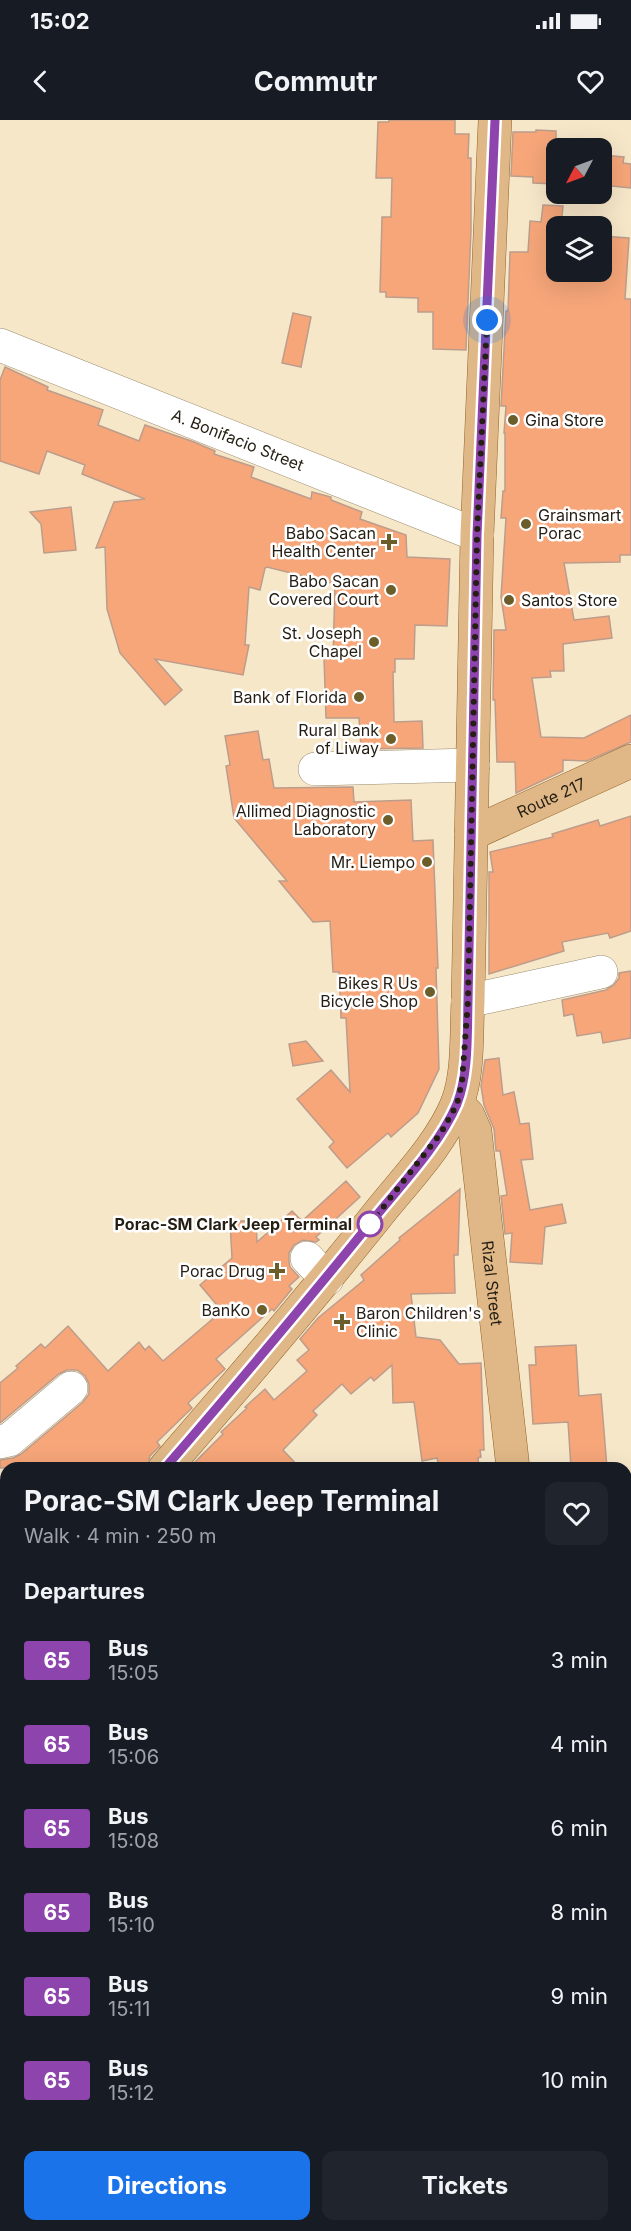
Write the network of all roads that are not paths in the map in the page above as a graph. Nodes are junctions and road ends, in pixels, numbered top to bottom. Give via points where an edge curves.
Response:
1 (495, 120) edge
2 (0, 345) edge
3 (477, 535) junction
4 (631, 761) edge
5 (473, 765) junction
6 (315, 769) dead end
7 (471, 834) junction
8 (600, 972) dead end
9 (468, 1001) junction
10 (457, 1104) junction
11 (71, 1388) dead end
12 (0, 1442) edge
13 (170, 1462) edge
14 (512, 1462) edge

1 - 3 main road
2 - 3 street, A. Bonifacio Street
3 - 5 main road
4 - 7 main road, Route 217
5 - 6 street
5 - 7 main road
7 - 9 main road
8 - 9 street
9 - 10 main road via 464,1072
10 - 13 main road via 432,1146 317,1268
10 - 14 main road, Rizal Street via 468,1115 475,1131
11 - 12 street via 9,1440

